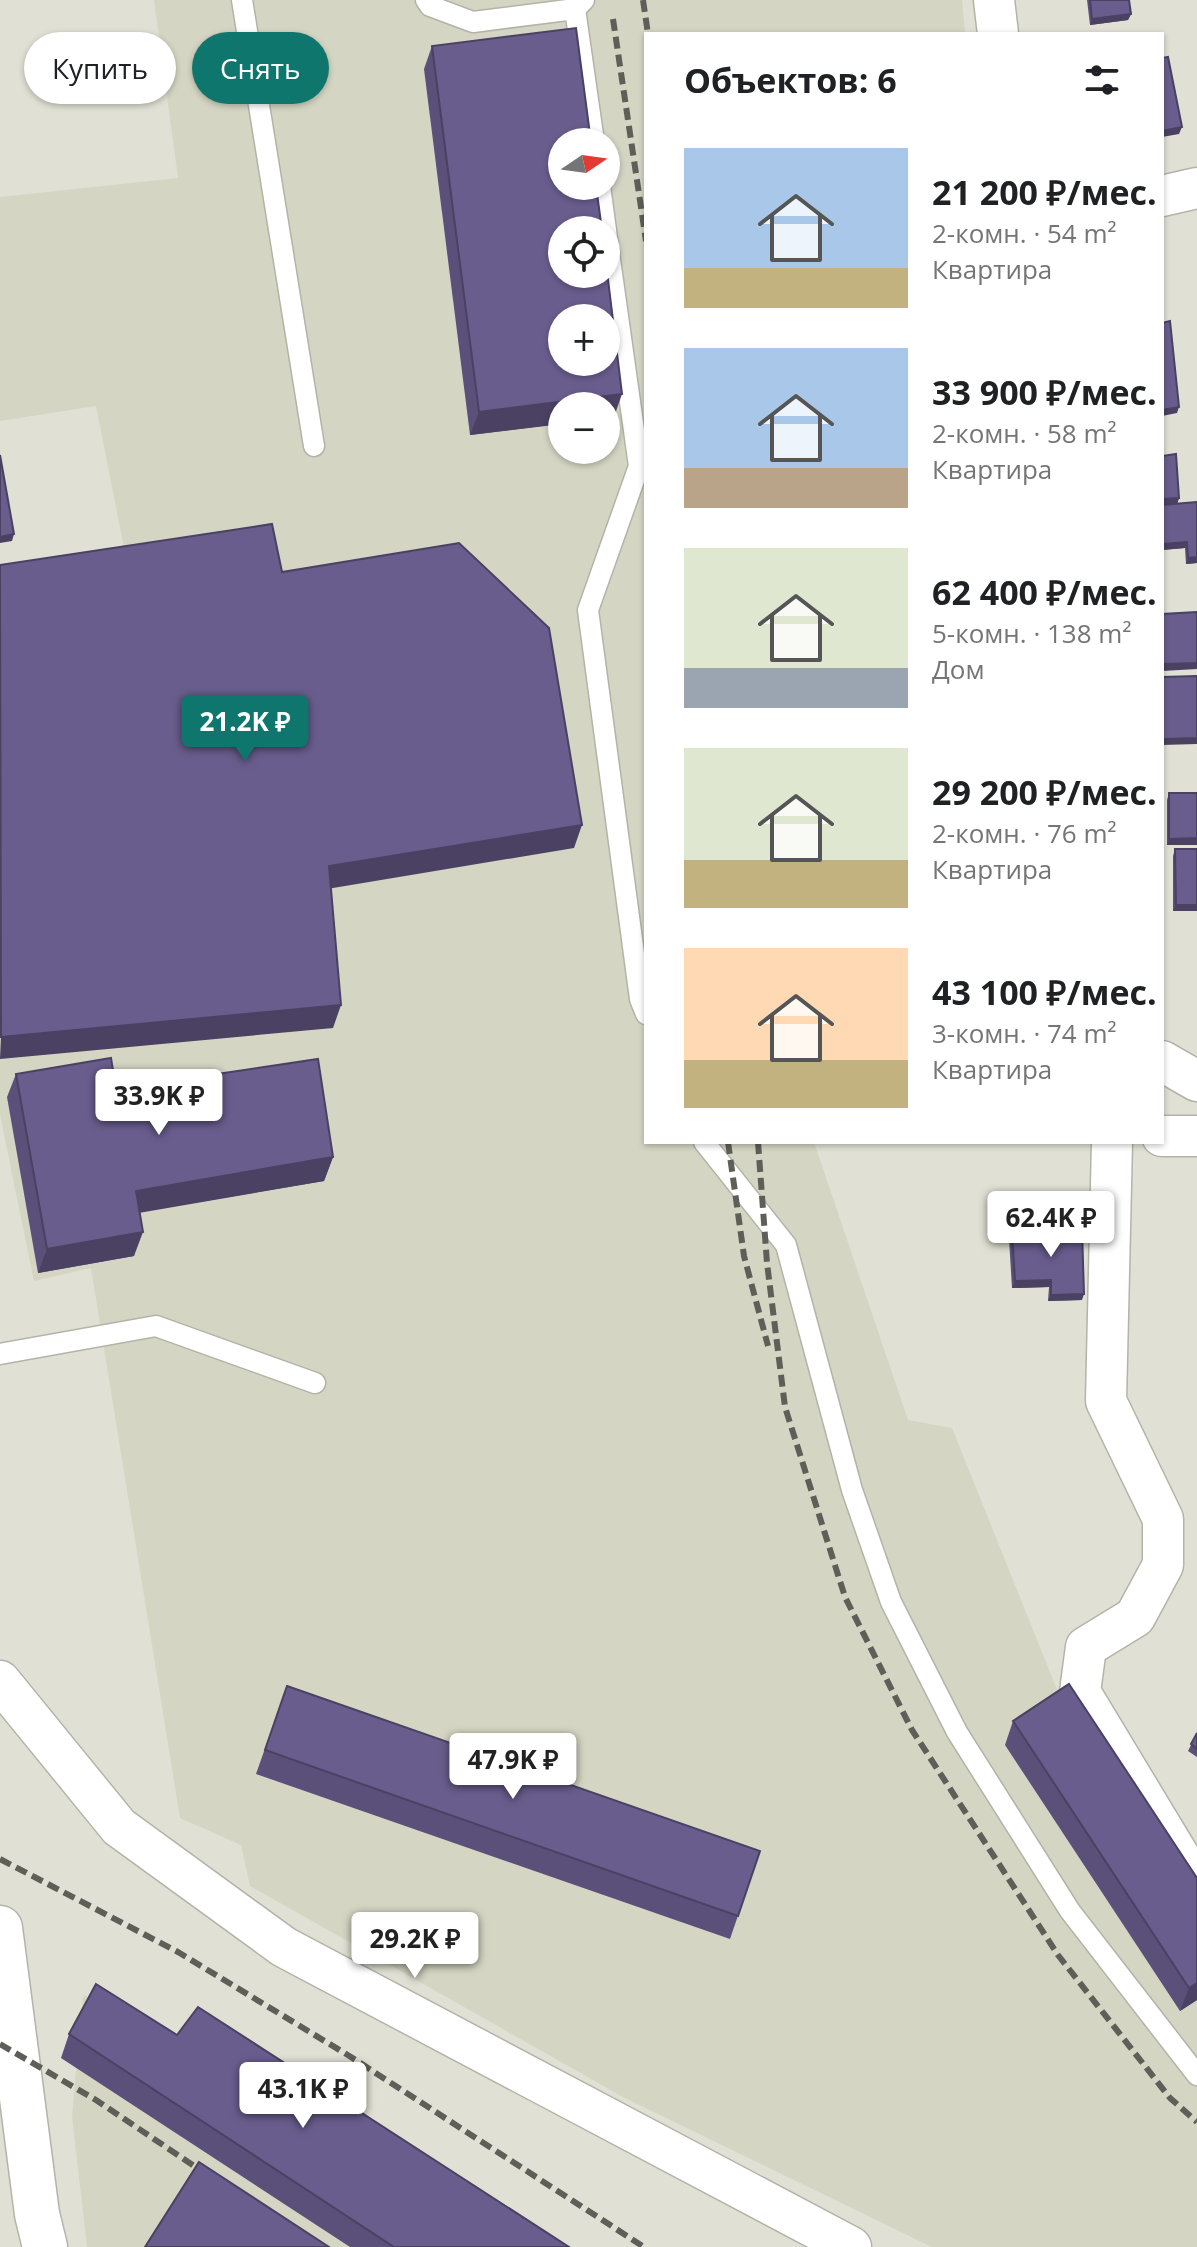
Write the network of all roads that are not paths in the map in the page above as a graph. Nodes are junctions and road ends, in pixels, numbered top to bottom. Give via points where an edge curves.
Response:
1 (242, 0) edge
2 (426, 0) edge
3 (994, 0) edge
4 (580, 4) edge
5 (998, 32) edge
6 (593, 128) edge
7 (1197, 188) edge
8 (1164, 196) edge
9 (614, 288) edge
10 (314, 446) dead end
11 (644, 1009) edge
12 (1164, 1062) edge
13 (1197, 1081) edge
14 (1164, 1136) edge
15 (1197, 1136) edge
16 (706, 1144) edge
17 (1112, 1144) edge
18 (0, 1354) edge
19 (315, 1383) dead end
20 (0, 1681) edge
21 (1197, 1886) edge
22 (0, 1928) edge
23 (1197, 2075) edge
24 (45, 2247) edge
25 (851, 2247) edge

1 - 10 lane
2 - 4 lane via 473,22
3 - 5 street
4 - 6 lane
7 - 8 street
9 - 11 lane via 639,466 588,610
12 - 13 street
14 - 15 street
16 - 23 lane via 786,1245 852,1490 891,1602 957,1732 1070,1911
17 - 21 street via 1106,1401 1163,1519 1163,1565 1135,1617 1086,1647 1080,1692
18 - 19 lane via 156,1326
20 - 25 street via 119,1827 284,1947
22 - 24 main road

